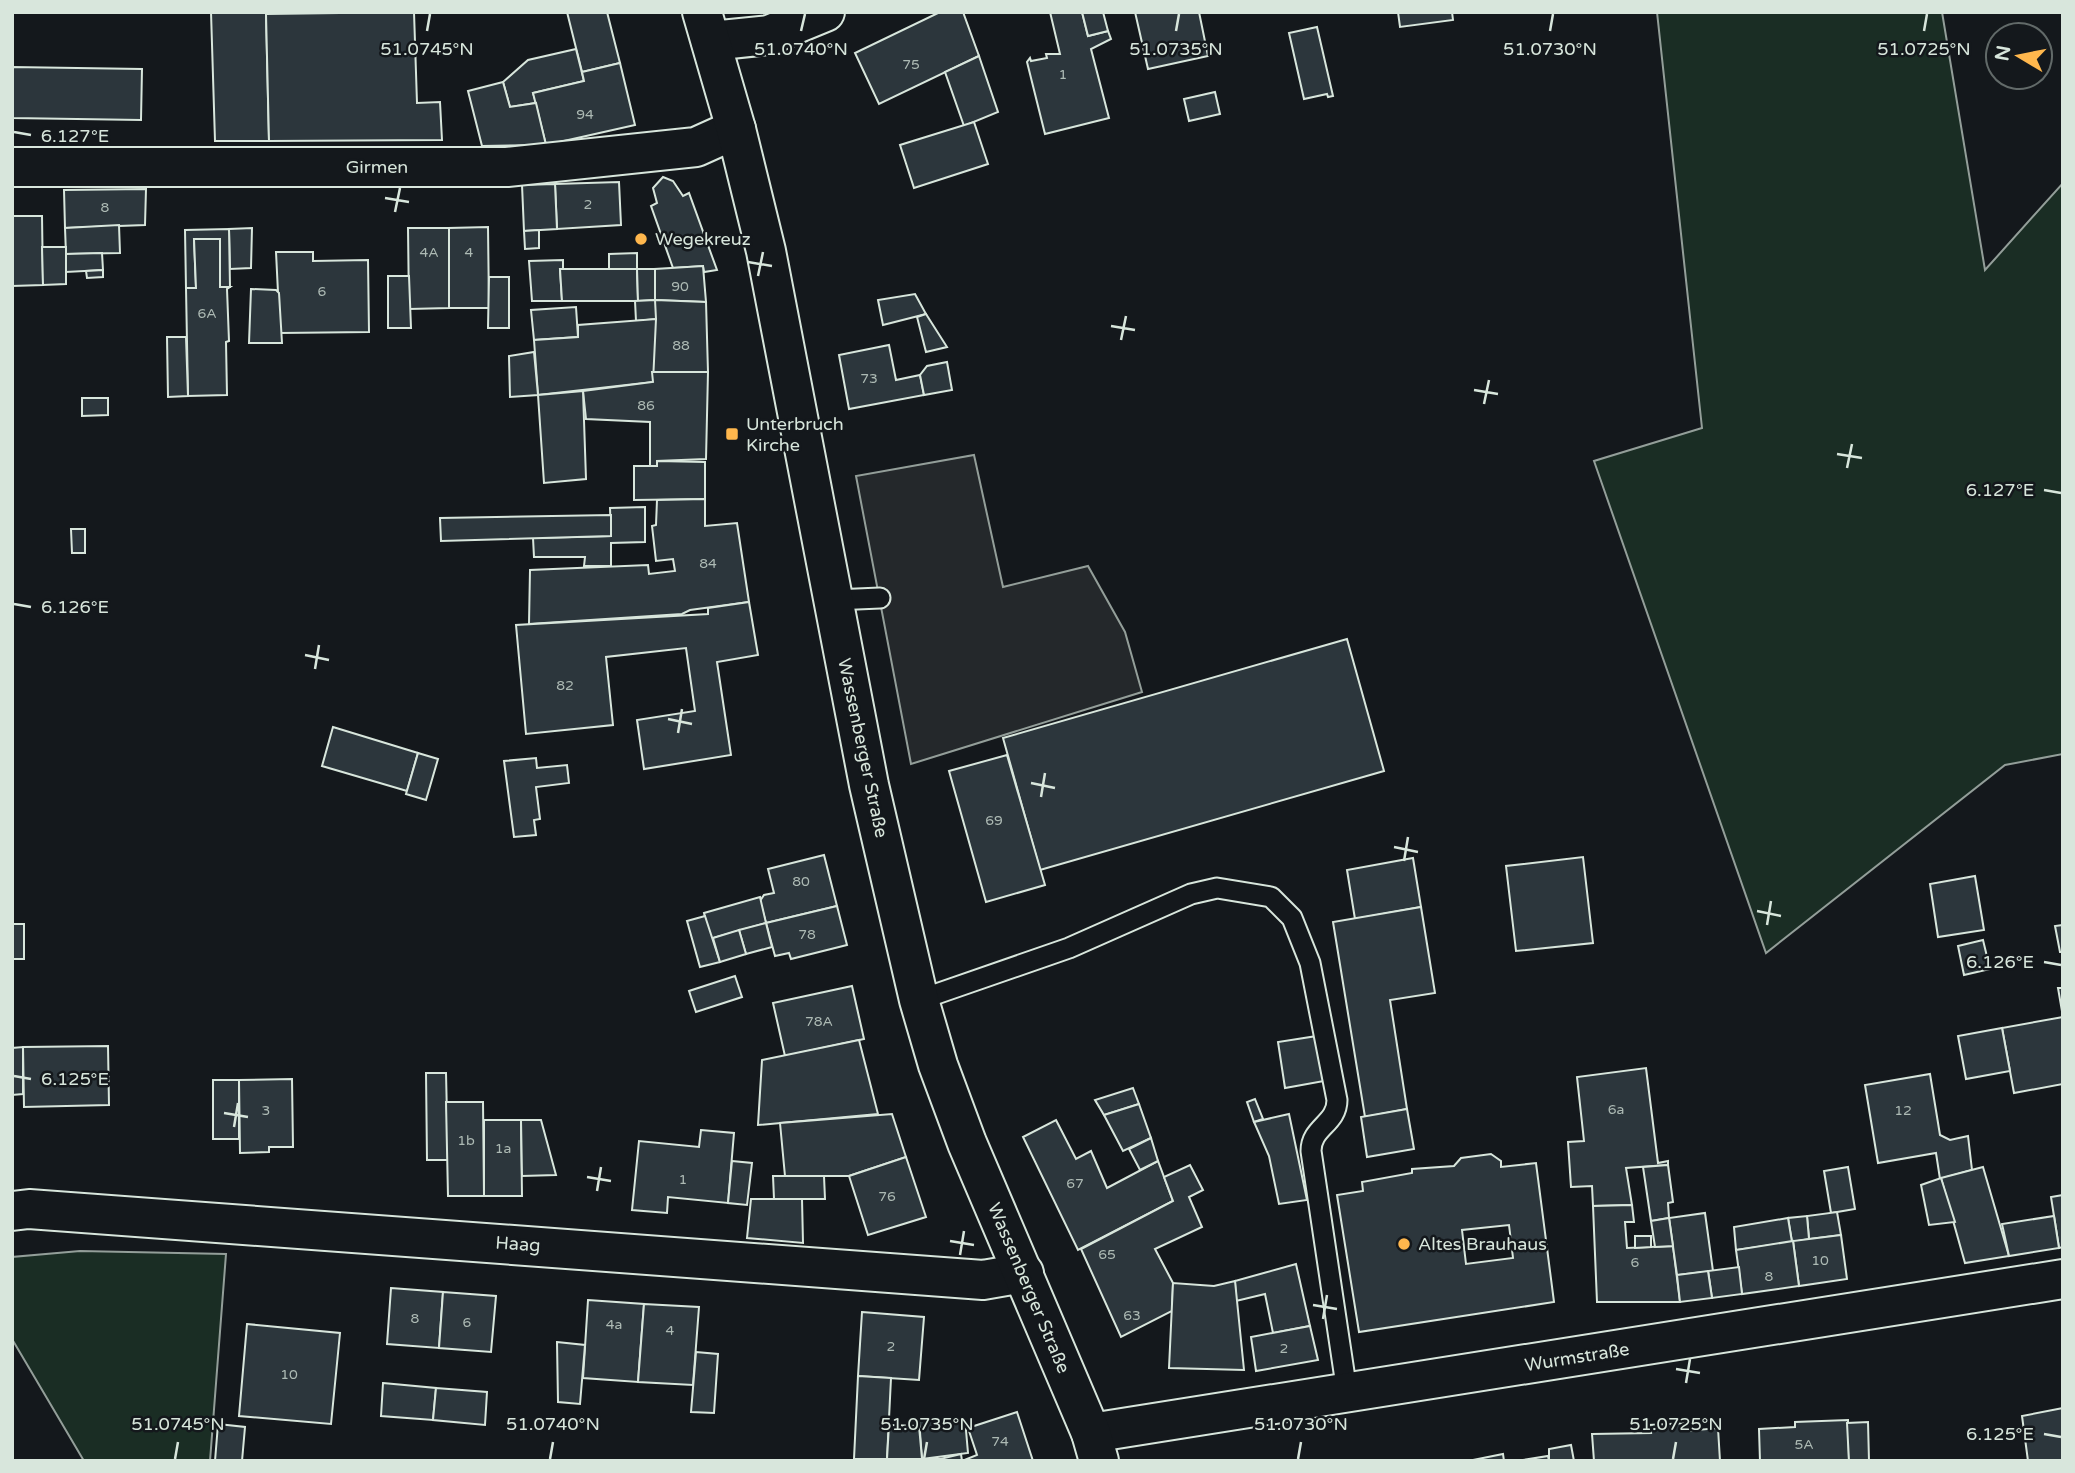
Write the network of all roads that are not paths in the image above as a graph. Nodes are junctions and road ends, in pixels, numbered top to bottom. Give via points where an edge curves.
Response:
1 (825, 12) edge
2 (706, 27) edge
3 (736, 129) junction
4 (12, 167) edge
5 (880, 598) dead end
6 (834, 600) junction
7 (919, 1000) junction
8 (12, 1211) edge
9 (1024, 1273) junction
10 (2063, 1279) edge
11 (1347, 1392) junction
12 (1095, 1447) edge

1 - 2 street via 769,34
2 - 3 street, Wassenberger Straße
3 - 4 street, Girmen via 696,147 507,167
3 - 6 street, Wassenberger Straße via 766,251
5 - 6 lane
6 - 7 street, Wassenberger Straße via 869,785
7 - 9 street, Wassenberger Straße via 967,1143
7 - 11 lane via 1069,947 1191,894 1217,888 1271,897 1292,918 1310,963 1337,1100 1335,1115 1313,1136 1311,1151
8 - 9 street, Haag via 983,1280
9 - 12 street, Wassenberger Straße
10 - 11 street, Wurmstraße
11 - 12 street, Wurmstraße

